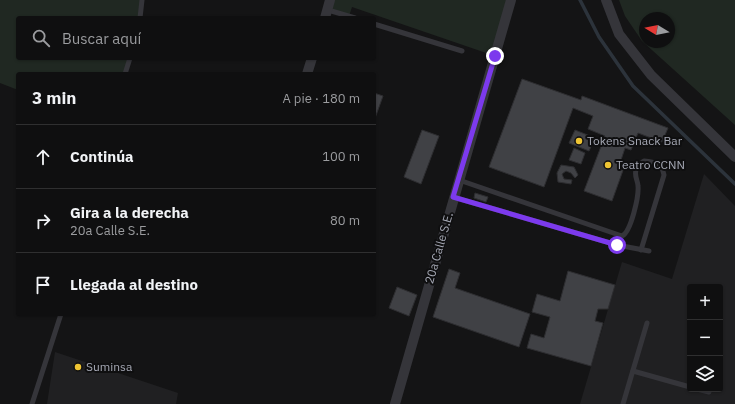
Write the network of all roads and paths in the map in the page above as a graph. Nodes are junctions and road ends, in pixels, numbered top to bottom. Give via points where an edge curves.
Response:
1 (142, 0) edge
2 (511, 0) edge
3 (606, 0) edge
4 (328, 9) edge
5 (140, 16) edge
6 (349, 16) edge
7 (376, 25) edge
8 (462, 52) dead end
9 (129, 60) edge
10 (311, 60) edge
11 (126, 72) edge
12 (308, 72) edge
13 (735, 157) edge
14 (459, 180) junction
15 (453, 197) junction
16 (641, 250) junction
17 (649, 251) dead end
18 (60, 316) edge
19 (647, 323) dead end
20 (633, 371) junction
21 (687, 386) edge
22 (32, 404) edge
23 (396, 404) edge
24 (624, 404) edge

1 - 5 lane
2 - 14 street, 20a Calle S.E.
3 - 13 street via 619,34 650,75
4 - 6 lane
7 - 8 lane
9 - 11 lane
10 - 12 street
14 - 15 street, 20a Calle S.E.
14 - 16 lane via 622,236 628,231 637,199 636,170 639,164 644,161 659,164 664,175
15 - 16 lane
15 - 23 street, 20a Calle S.E.
16 - 17 lane
18 - 22 lane
19 - 20 lane
20 - 21 lane
20 - 24 lane

